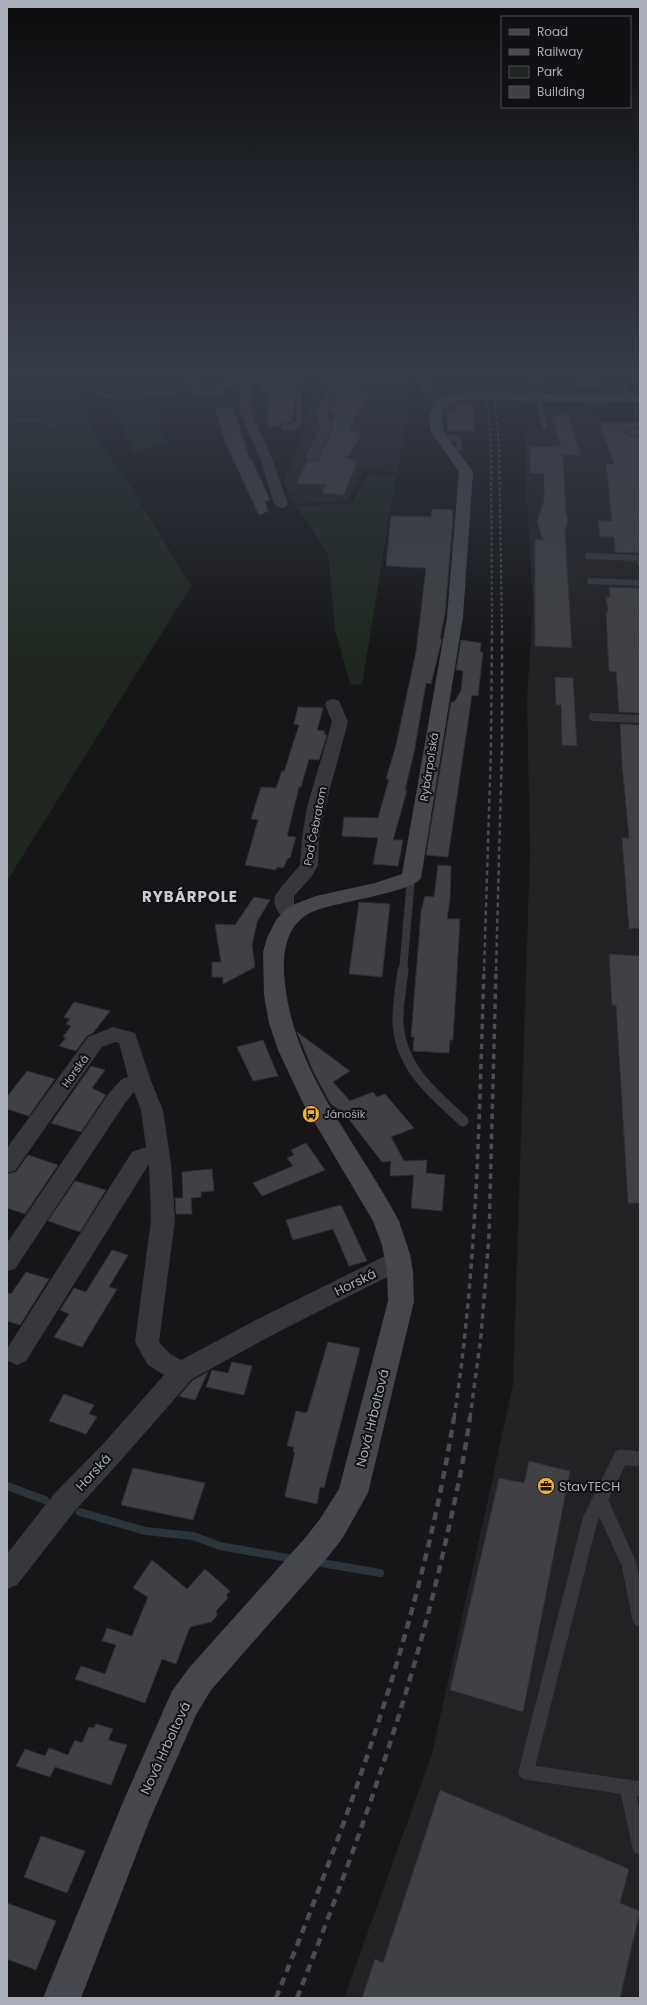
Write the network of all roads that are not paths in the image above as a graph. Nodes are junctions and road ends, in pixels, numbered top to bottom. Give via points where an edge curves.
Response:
1 (269, 467) edge
2 (464, 467) edge
3 (281, 504) dead end
4 (588, 556) dead end
5 (640, 563) edge
6 (590, 581) dead end
7 (640, 583) edge
8 (332, 704) dead end
9 (594, 717) dead end
10 (640, 719) edge
11 (411, 878) junction
12 (292, 915) junction
13 (140, 1081) junction
14 (463, 1121) dead end
15 (158, 1151) junction
16 (7, 1165) edge
17 (399, 1260) junction
18 (7, 1262) edge
19 (17, 1354) dead end
20 (183, 1371) junction
21 (640, 1459) edge
22 (600, 1500) junction
23 (7, 1576) edge
24 (640, 1619) edge
25 (633, 1788) edge
26 (640, 1847) edge
27 (62, 1998) edge

1 - 3 street
2 - 11 street, Rybárpoľská via 466,472 454,617
4 - 5 lane via 639,558
6 - 7 lane
8 - 12 street, Pod Čebratom via 340,722 311,834 309,864 282,903 284,909
9 - 10 lane
11 - 12 street, Nová Hrboltová via 322,901
11 - 14 lane, Rybárpoľská via 398,1024 401,1044 407,1062 420,1080
12 - 17 street, Nová Hrboltová via 280,932 274,949 272,977 279,1017 302,1080 382,1214
13 - 15 street, Horská via 152,1110
13 - 16 street, Horská via 128,1038 113,1034 95,1042
13 - 18 street via 129,1084 117,1098
15 - 19 street via 140,1158
15 - 20 street, Horská via 162,1220 147,1342 158,1360
17 - 20 street, Horská
17 - 27 street, Nová Hrboltová via 402,1280 401,1301 353,1493 316,1548 200,1679 184,1703 135,1814
20 - 23 street, Horská via 64,1503
21 - 22 lane via 621,1457
22 - 24 lane via 629,1564
22 - 25 lane via 590,1520 526,1772
25 - 26 lane

